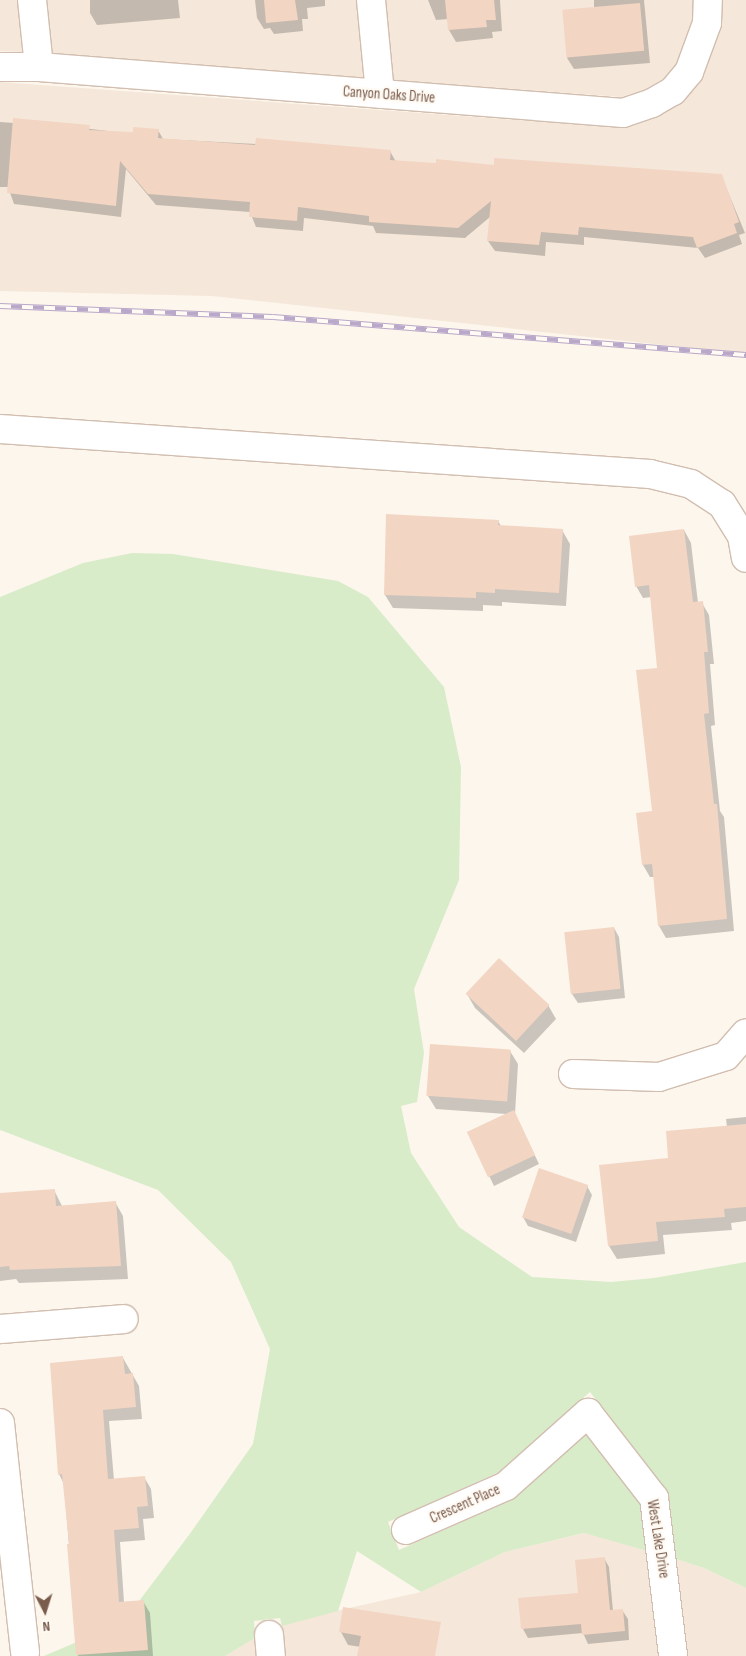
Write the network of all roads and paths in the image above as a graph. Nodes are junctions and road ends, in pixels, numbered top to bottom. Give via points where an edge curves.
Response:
1 (32, 0) edge
2 (371, 0) edge
3 (708, 0) edge
4 (0, 67) edge
5 (39, 67) junction
6 (380, 94) junction
7 (0, 429) edge
8 (746, 558) edge
9 (746, 1033) edge
10 (573, 1074) dead end
11 (124, 1319) dead end
12 (0, 1329) edge
13 (588, 1413) joint
14 (0, 1423) edge
15 (5, 1516) edge
16 (406, 1530) dead end
17 (25, 1652) dead end
18 (674, 1656) edge

1 - 5 street
2 - 6 street
3 - 6 street, Canyon Oaks Drive via 707,23 689,72 672,90 652,103 623,113
4 - 5 street, Canyon Oaks Drive
5 - 6 street, Canyon Oaks Drive
7 - 8 street via 650,474 691,484 722,504 742,536
9 - 10 street via 726,1056 659,1077
11 - 12 street
13 - 16 street, Crescent Place via 506,1486
13 - 18 street, West Lake Drive via 654,1498
14 - 15 street
15 - 17 street

